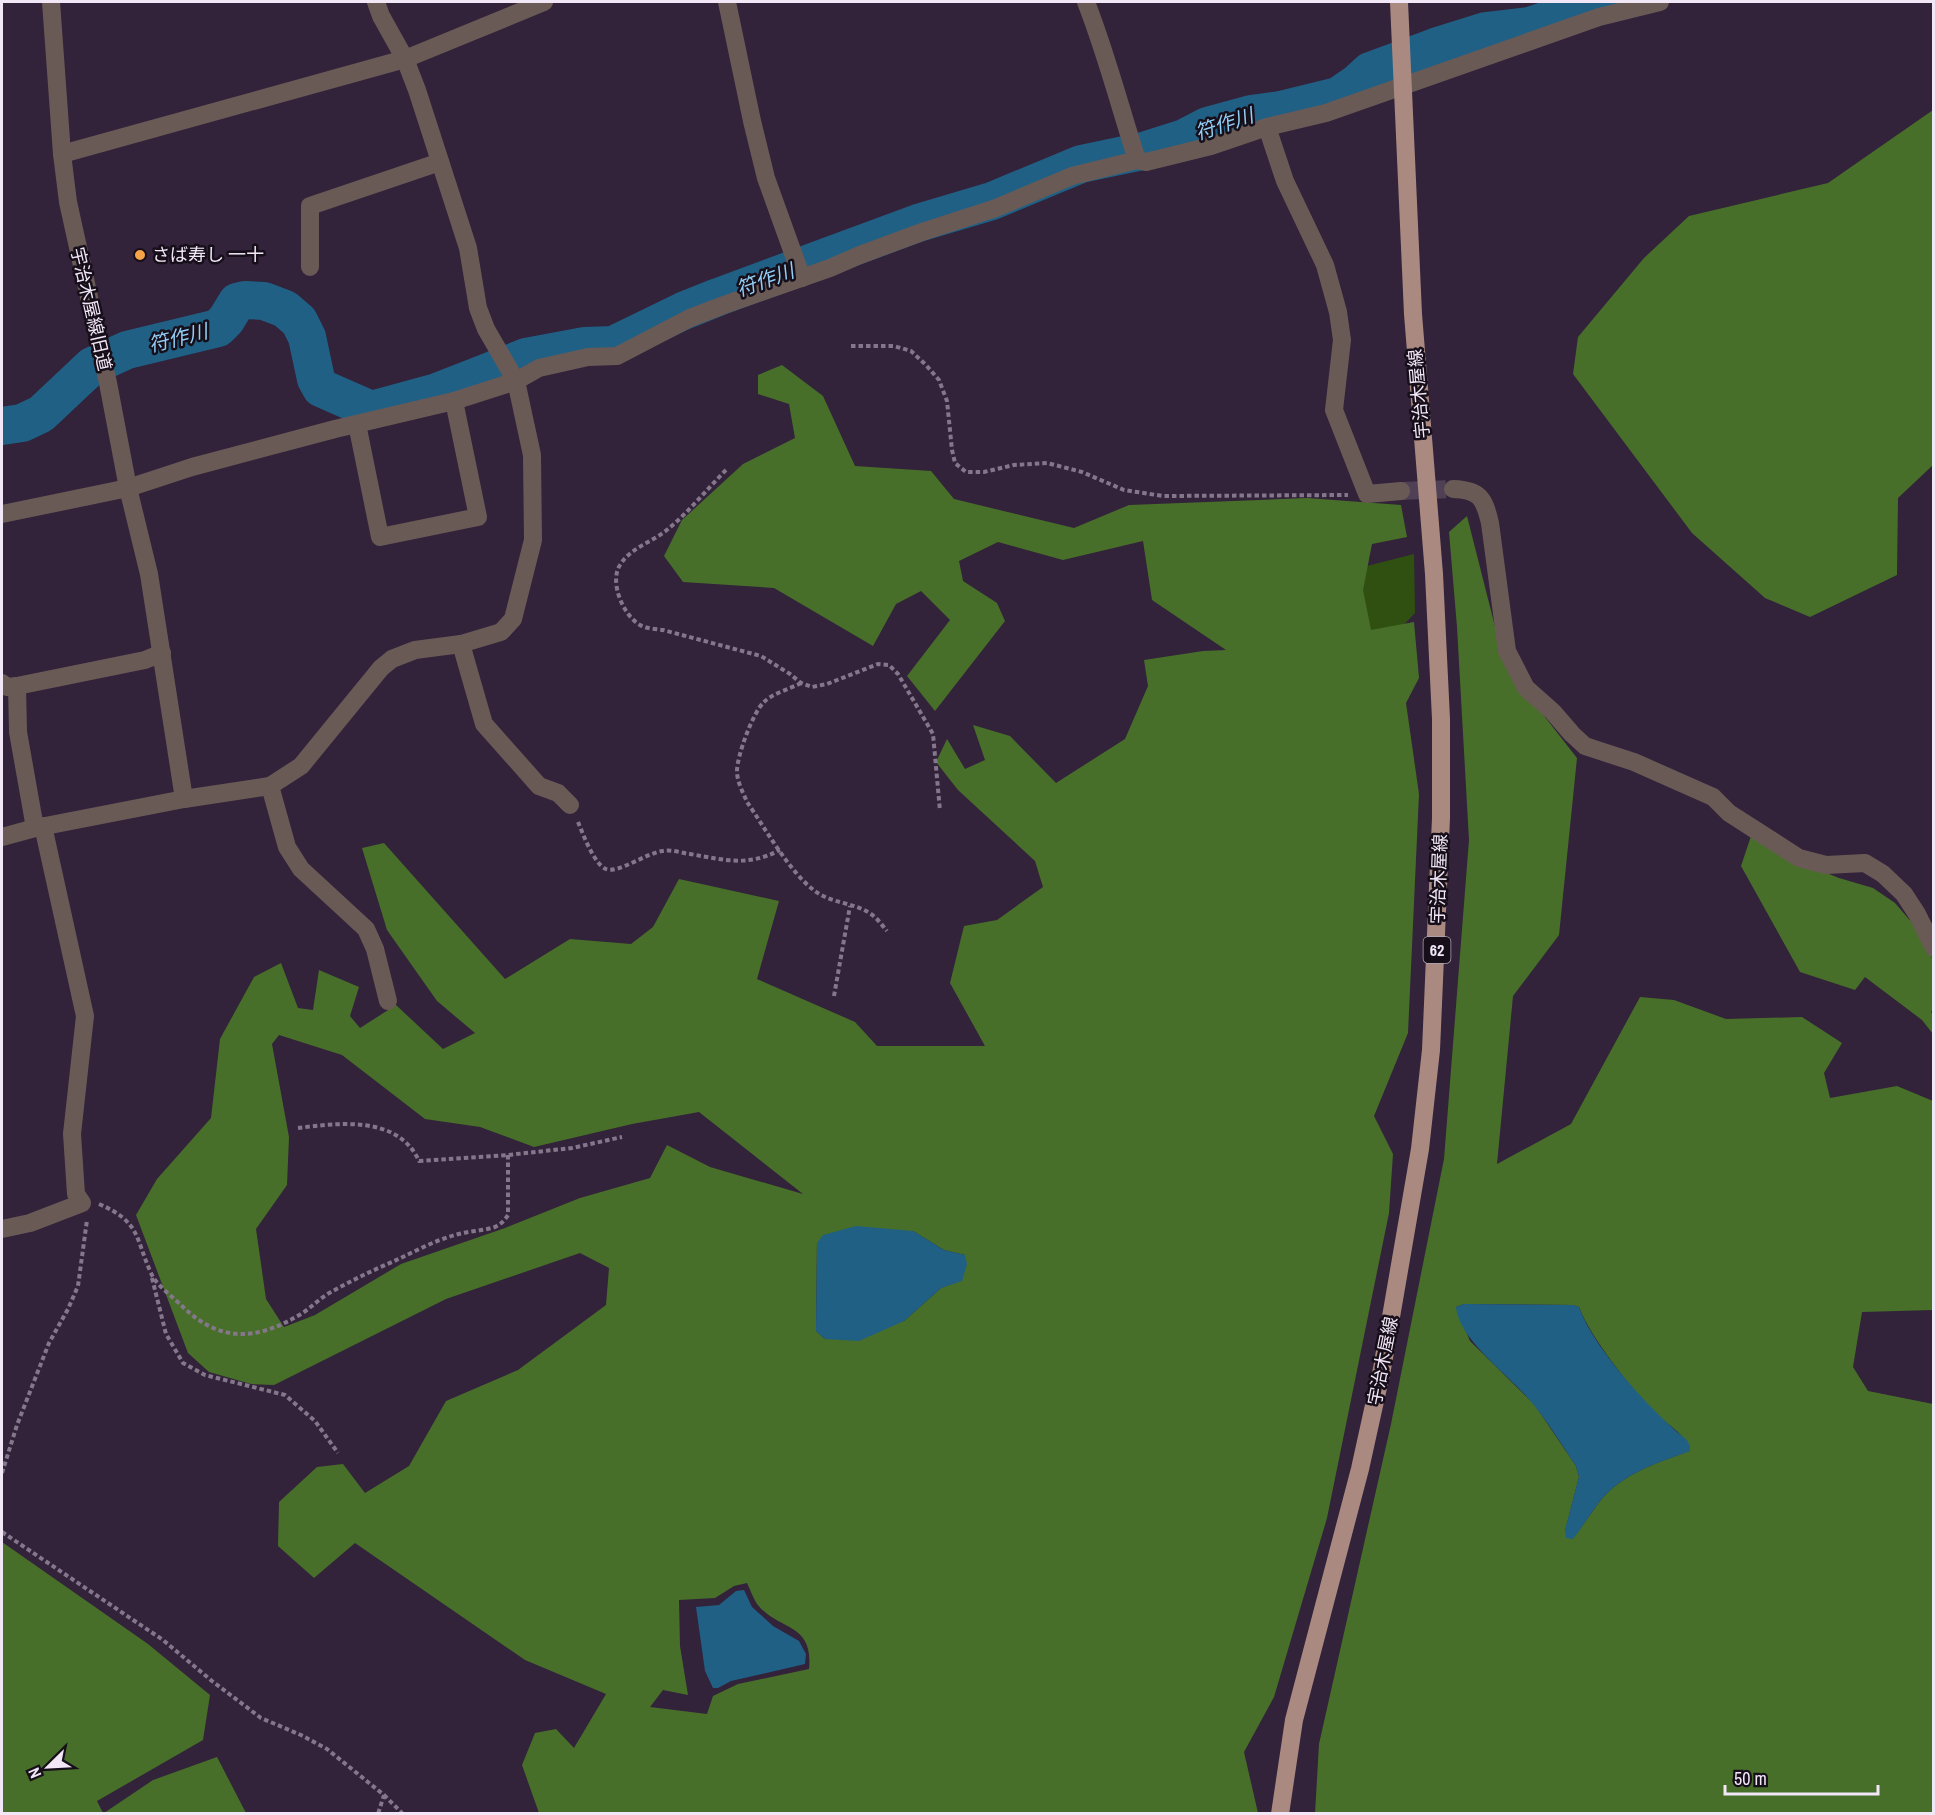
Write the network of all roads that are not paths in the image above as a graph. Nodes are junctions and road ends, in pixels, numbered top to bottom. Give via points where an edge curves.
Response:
1 (51, 2) edge
2 (376, 2) edge
3 (544, 2) edge
4 (727, 2) edge
5 (1086, 2) edge
6 (1399, 2) edge
7 (1660, 2) edge
8 (405, 59) junction
9 (1402, 79) junction
10 (1267, 127) junction
11 (62, 154) junction
12 (1137, 159) junction
13 (440, 162) junction
14 (310, 267) dead end
15 (802, 277) junction
16 (516, 380) junction
17 (454, 401) junction
18 (357, 424) junction
19 (128, 488) junction
20 (1453, 489) tunnel mouth
21 (1401, 491) tunnel mouth
22 (2, 514) edge
23 (461, 644) junction
24 (162, 653) junction
25 (9, 685) edge
26 (270, 786) junction
27 (184, 799) junction
28 (570, 805) road end
29 (39, 827) junction
30 (2, 837) edge
31 (1934, 948) edge
32 (388, 1001) dead end
33 (2, 1229) edge
34 (1280, 1814) edge

1 - 11 street, 宇治木屋線旧道
2 - 8 street
3 - 8 street
4 - 15 street via 766,178
5 - 12 street
6 - 9 main road, 宇治木屋線 / 62
7 - 9 street via 1599,17 1466,66
8 - 11 street
8 - 13 street
9 - 10 street via 1326,113
9 - 34 main road, 宇治木屋線 / 62 via 1413,314 1434,574 1441,719 1441,819 1431,1050 1420,1149 1382,1369 1294,1720
10 - 12 street via 1146,162
10 - 21 street via 1285,181 1325,265 1338,312 1342,340 1334,410 1367,495
11 - 19 street, 宇治木屋線旧道 via 68,202
12 - 15 street via 1072,176 996,208
13 - 14 street via 310,206
13 - 16 street via 468,248 478,308
15 - 16 street via 690,318 617,356 560,363
16 - 17 street
16 - 23 street via 532,455 533,540 513,619 501,632
17 - 18 street
17 - 18 street via 478,517 380,537
18 - 19 street
19 - 22 street
19 - 24 street, 宇治木屋線旧道 via 149,574
20 - 31 street via 1469,490 1486,507 1507,651 1526,688 1572,734 1585,746 1634,762 1713,797 1729,813 1799,858 1826,865 1865,863 1874,868 1904,894
23 - 26 street via 415,650 392,658 301,766
23 - 28 street via 484,724 539,786 558,793
24 - 25 street via 145,660
24 - 27 street, 宇治木屋線旧道
25 - 29 street
26 - 27 street
26 - 32 street via 287,847 302,869 366,929
27 - 29 street
29 - 30 street
29 - 33 street via 85,1016 72,1134 76,1194 82,1203

